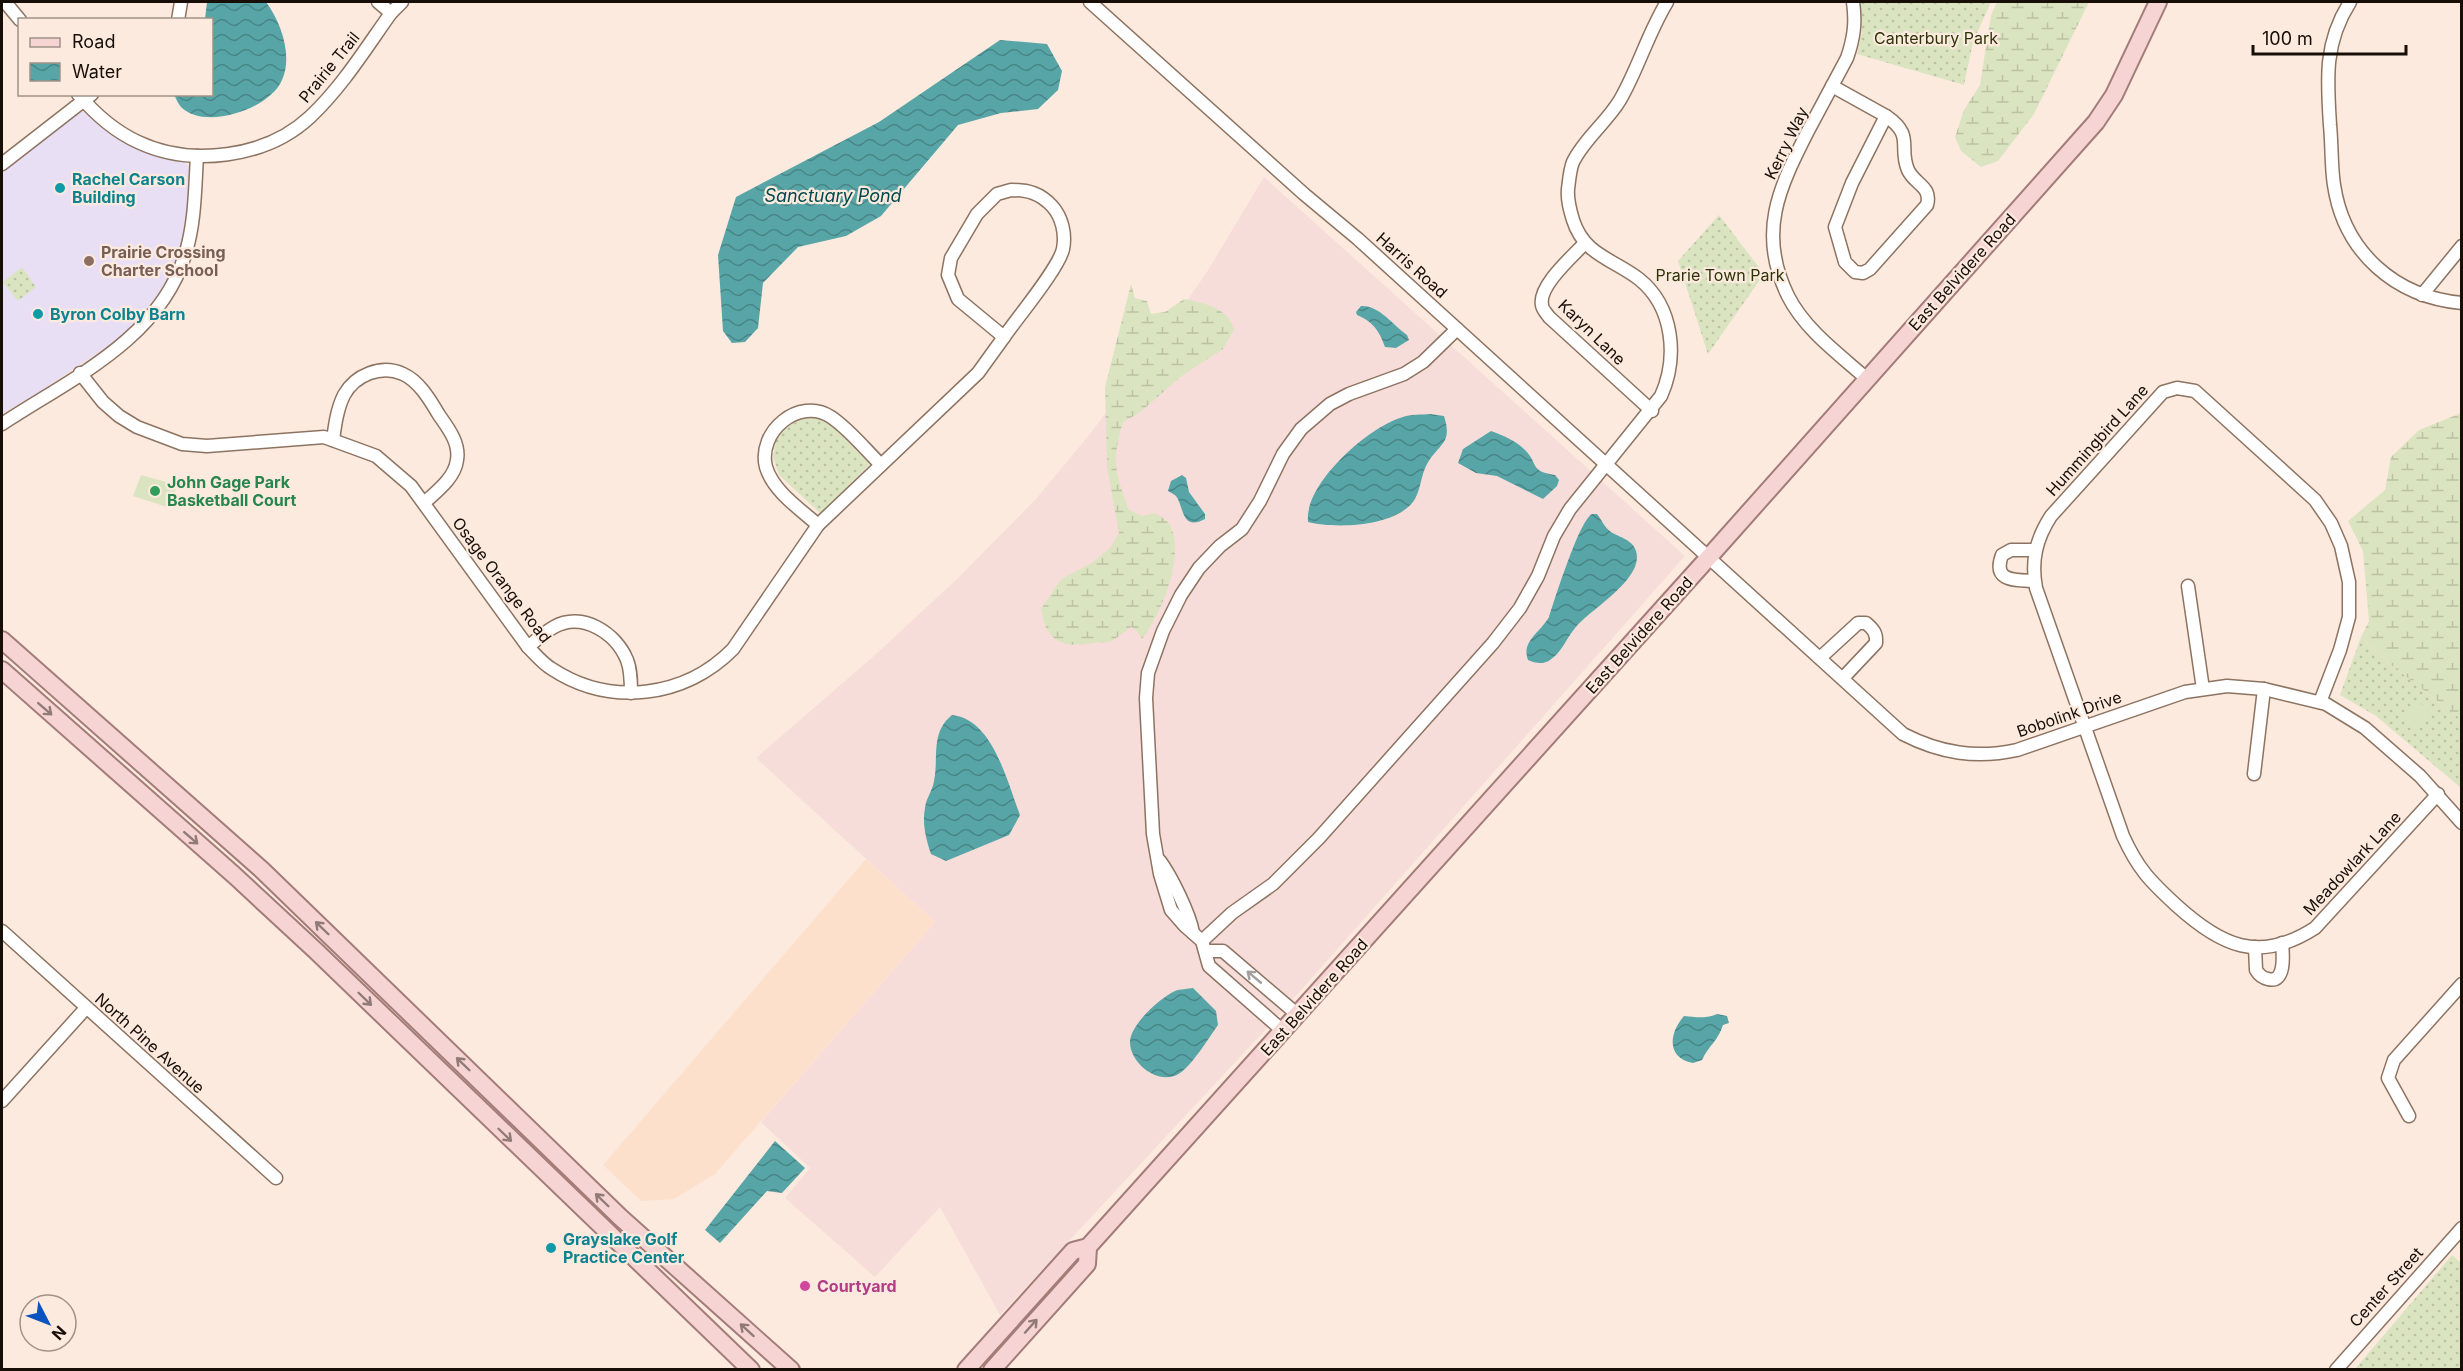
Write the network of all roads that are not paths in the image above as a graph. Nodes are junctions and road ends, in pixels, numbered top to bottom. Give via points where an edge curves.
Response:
1 (5, 2) edge
2 (181, 2) edge
3 (378, 2) edge
4 (402, 2) edge
5 (1090, 2) edge
6 (1667, 2) edge
7 (1853, 2) edge
8 (2158, 2) edge
9 (2349, 2) edge
10 (391, 13) junction
11 (18, 18) edge
12 (178, 18) edge
13 (1832, 86) junction
14 (84, 97) edge
15 (1886, 116) junction
16 (197, 156) junction
17 (2, 164) edge
18 (1585, 243) junction
19 (2462, 246) edge
20 (2422, 295) junction
21 (2462, 303) edge
22 (1457, 329) junction
23 (1004, 337) junction
24 (81, 373) junction
25 (1867, 379) junction
26 (1652, 411) junction
27 (2, 424) edge
28 (333, 440) junction
29 (1606, 462) junction
30 (881, 465) junction
31 (424, 503) junction
32 (818, 525) junction
33 (2035, 550) junction
34 (1709, 557) junction
35 (2034, 581) junction
36 (2188, 586) dead end
37 (2, 640) edge
38 (528, 647) junction
39 (1821, 657) junction
40 (2, 670) edge
41 (1843, 678) junction
42 (2203, 689) junction
43 (2264, 689) junction
44 (631, 693) junction
45 (2320, 702) junction
46 (2084, 726) junction
47 (2254, 774) dead end
48 (2438, 794) junction
49 (2462, 823) edge
50 (2, 932) edge
51 (1200, 942) junction
52 (2282, 943) junction
53 (2255, 946) junction
54 (2462, 984) edge
55 (86, 1008) junction
56 (1298, 1015) junction
57 (1283, 1031) junction
58 (2, 1101) edge
59 (2409, 1116) dead end
60 (276, 1178) dead end
61 (2462, 1228) edge
62 (1088, 1247) junction
63 (751, 1370) edge
64 (791, 1370) edge
65 (966, 1370) edge
66 (992, 1370) edge
67 (2336, 1370) edge

1 - 11 street
2 - 12 street
3 - 10 street
4 - 10 street, Prairie Trail
5 - 22 street, Harris Road
6 - 18 street via 1620,100 1572,163 1569,207
7 - 13 street, Kerry Way via 1854,37
8 - 25 main road, East Belvidere Road via 2114,95 2096,122
9 - 20 street via 2340,17 2328,59 2334,185 2348,228 2360,249 2385,275
10 - 16 street, Prairie Trail via 309,119 290,132 246,150
13 - 15 street
13 - 25 street, Kerry Way via 1785,176 1774,214 1773,242 1789,297 1803,318
14 - 16 street, Prairie Trail via 96,114 138,142 165,152
14 - 17 street
15 - 15 street via 1903,133 1909,173 1927,190 1929,198 1927,206 1870,269 1855,272 1845,262 1835,227
16 - 24 street via 192,225 175,280 140,330
18 - 26 street via 1638,279 1662,311 1672,358 1669,378
18 - 26 street, Karyn Lane via 1549,282 1542,305 1549,317
19 - 20 street
20 - 21 street
22 - 29 street, Harris Road
22 - 51 street via 1423,362 1404,374 1348,394 1301,429 1242,529 1199,568 1160,639 1147,677 1146,698 1153,834 1159,859
23 - 23 street, Osage Orange Road via 1063,249 1063,230 1055,210 1036,193 1023,190 997,194 977,214 951,258 948,275 958,298
23 - 30 street, Osage Orange Road via 978,373
24 - 27 street
24 - 28 street, Osage Orange Road via 119,416 182,444 207,446 324,437
25 - 34 main road, East Belvidere Road
26 - 29 street
28 - 31 street, Osage Orange Road via 376,456 411,486
28 - 31 street via 344,395 353,384 376,371 404,374 431,403 453,435 457,450 454,471
29 - 34 street, Harris Road
29 - 51 street via 1570,509 1520,608 1493,643 1313,844 1273,884
30 - 32 street, Osage Orange Road
30 - 32 street via 829,416 799,413 778,424 765,452 769,473 781,491
31 - 38 street, Osage Orange Road
32 - 44 street, Osage Orange Road via 719,664 677,686
33 - 35 street, Hummingbird Lane
33 - 35 street via 2012,550 2002,555 1998,565 2001,574 2011,580
33 - 45 street, Hummingbird Lane via 2051,516 2157,396 2178,388 2195,391 2315,500 2341,546 2349,582 2349,616
34 - 39 street, Bobolink Drive
34 - 56 main road, East Belvidere Road
35 - 46 street, Hummingbird Lane
36 - 42 street
64 -> 37 main road via 620,1217 262,870
38 - 44 street, Osage Orange Road via 550,668 588,687
38 - 44 street via 555,626 569,622 596,626 622,650 628,662
39 - 41 street, Bobolink Drive
39 - 41 street via 1858,623 1873,629 1876,643
40 -> 63 main road via 316,951
41 - 46 street, Bobolink Drive via 1903,734 1936,749 1965,755 2017,750
42 - 43 street, Bobolink Drive
42 - 46 street, Bobolink Drive
43 - 45 street, Bobolink Drive
43 - 47 street
45 - 48 street, Bobolink Drive via 2365,728
46 - 53 street, Meadowlark Lane via 2123,837 2143,873 2201,928 2228,942
48 - 49 street, Bobolink Drive
48 - 52 street, Meadowlark Lane via 2324,919 2303,936
50 - 55 street, North Pine Avenue
56 -> 51 street via 1222,951
51 - 57 street via 1209,966
52 - 53 street, Meadowlark Lane
52 - 53 street via 2282,970 2273,980 2259,974
54 - 59 street via 2394,1060 2388,1078
55 - 58 street
55 - 60 street, North Pine Avenue
56 - 57 main road, East Belvidere Road
57 - 62 main road, East Belvidere Road
61 - 67 street, Center Street
62 - 65 main road, East Belvidere Road via 1073,1251
66 -> 62 main road, East Belvidere Road via 1088,1264

